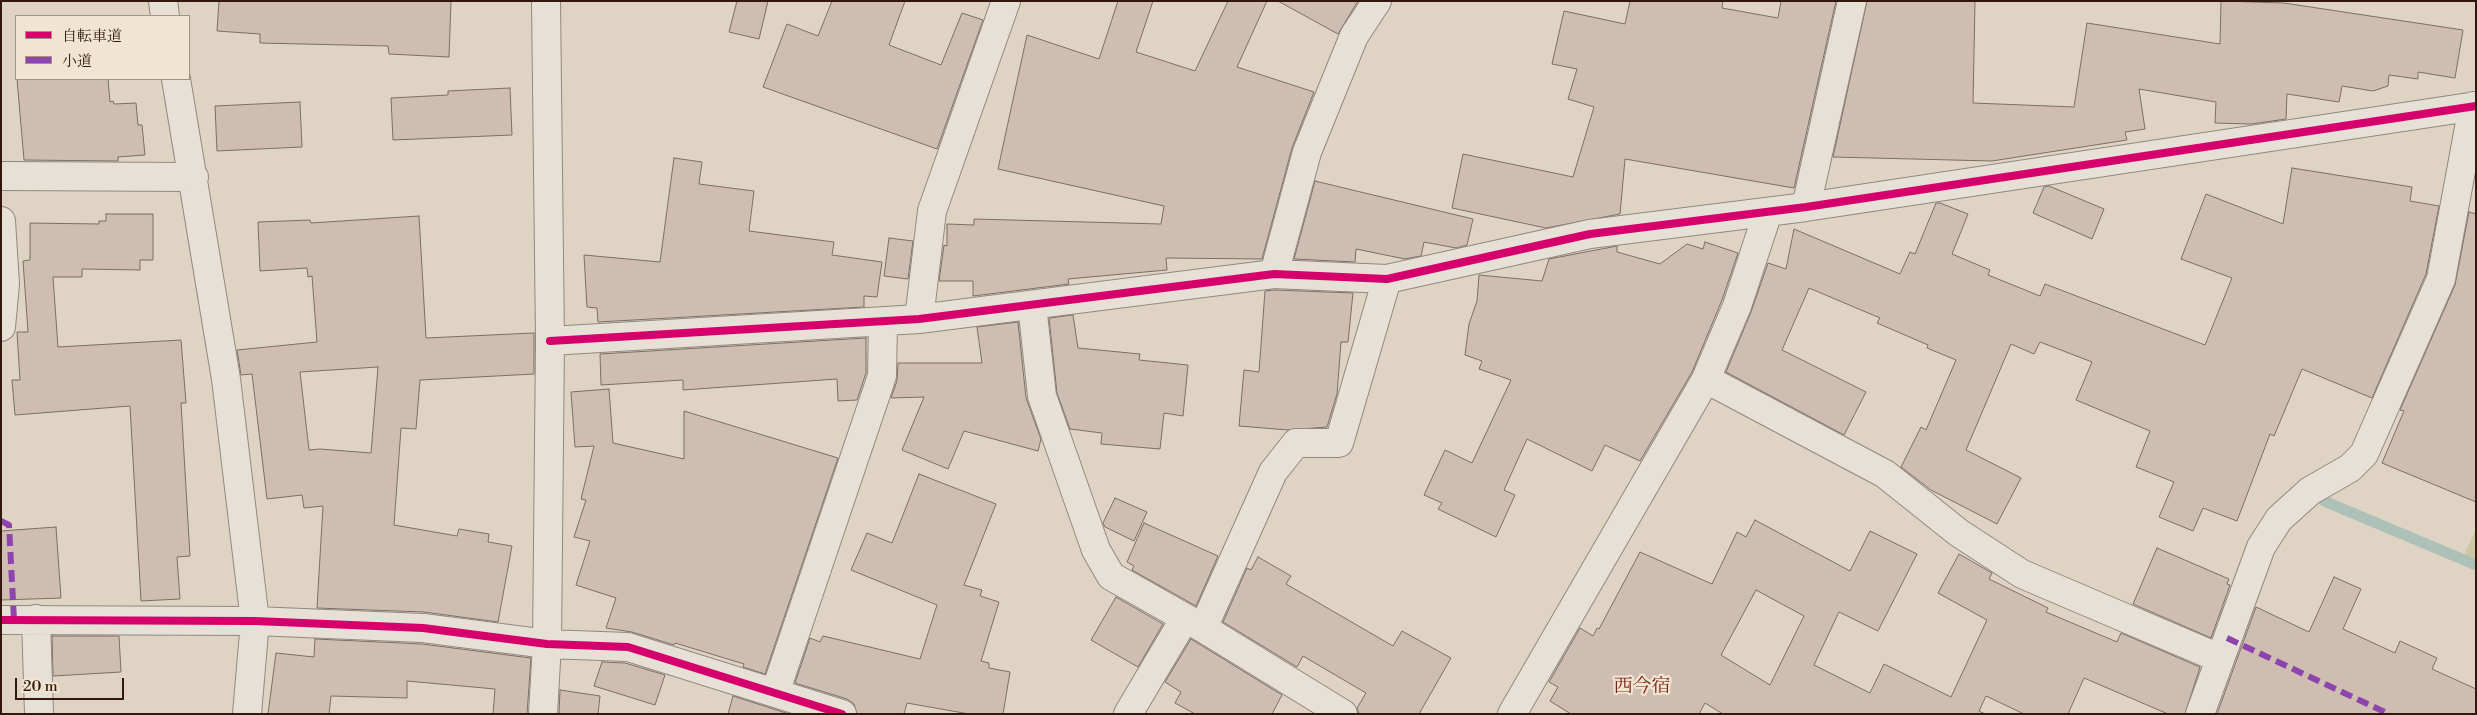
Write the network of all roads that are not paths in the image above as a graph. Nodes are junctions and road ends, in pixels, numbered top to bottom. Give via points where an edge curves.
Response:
1 (163, 1) edge
2 (546, 1) edge
3 (1006, 1) edge
4 (1377, 1) edge
5 (1852, 1) edge
6 (165, 15) edge
7 (176, 80) edge
8 (2474, 106) edge
9 (1, 176) edge
10 (194, 177) junction
11 (1806, 207) junction
12 (1768, 212) junction
13 (1, 221) edge
14 (1274, 274) junction
15 (1387, 279) junction
16 (1032, 305) junction
17 (919, 319) junction
18 (883, 322) junction
19 (1, 327) edge
20 (550, 341) junction
21 (1706, 379) junction
22 (36, 619) junction
23 (1, 620) edge
24 (255, 621) junction
25 (1194, 623) junction
26 (547, 644) junction
27 (2219, 658) junction
28 (775, 693) junction
29 (39, 714) edge
30 (247, 714) edge
31 (543, 714) edge
32 (842, 714) edge
33 (1128, 714) edge
34 (1343, 714) edge
35 (1512, 714) edge
36 (2200, 714) edge

1 - 6 street
2 - 20 street
3 - 17 street via 932,211
4 - 14 street via 1354,36 1307,152
5 - 11 street
7 - 10 street
8 - 11 street
8 - 27 street via 2441,279 2364,454 2350,468 2310,490 2279,519 2261,547
9 - 10 street
10 - 24 street via 226,379
11 - 12 street
12 - 15 street via 1590,234
12 - 21 street via 1737,306
13 - 19 street via 6,284
14 - 15 street
14 - 16 street
15 - 25 street via 1339,444 1296,443 1273,472
16 - 17 street
16 - 25 street via 1042,396 1096,550 1111,576
17 - 18 street
18 - 20 street
18 - 28 street via 882,376
20 - 26 street
21 - 27 street via 1885,474 1959,533 2022,574
21 - 35 street
22 - 23 street
22 - 24 street
22 - 29 street
24 - 26 street via 423,628
24 - 30 street
25 - 33 street
25 - 34 street
26 - 28 street via 628,647
26 - 31 street
27 - 36 street
28 - 32 street

